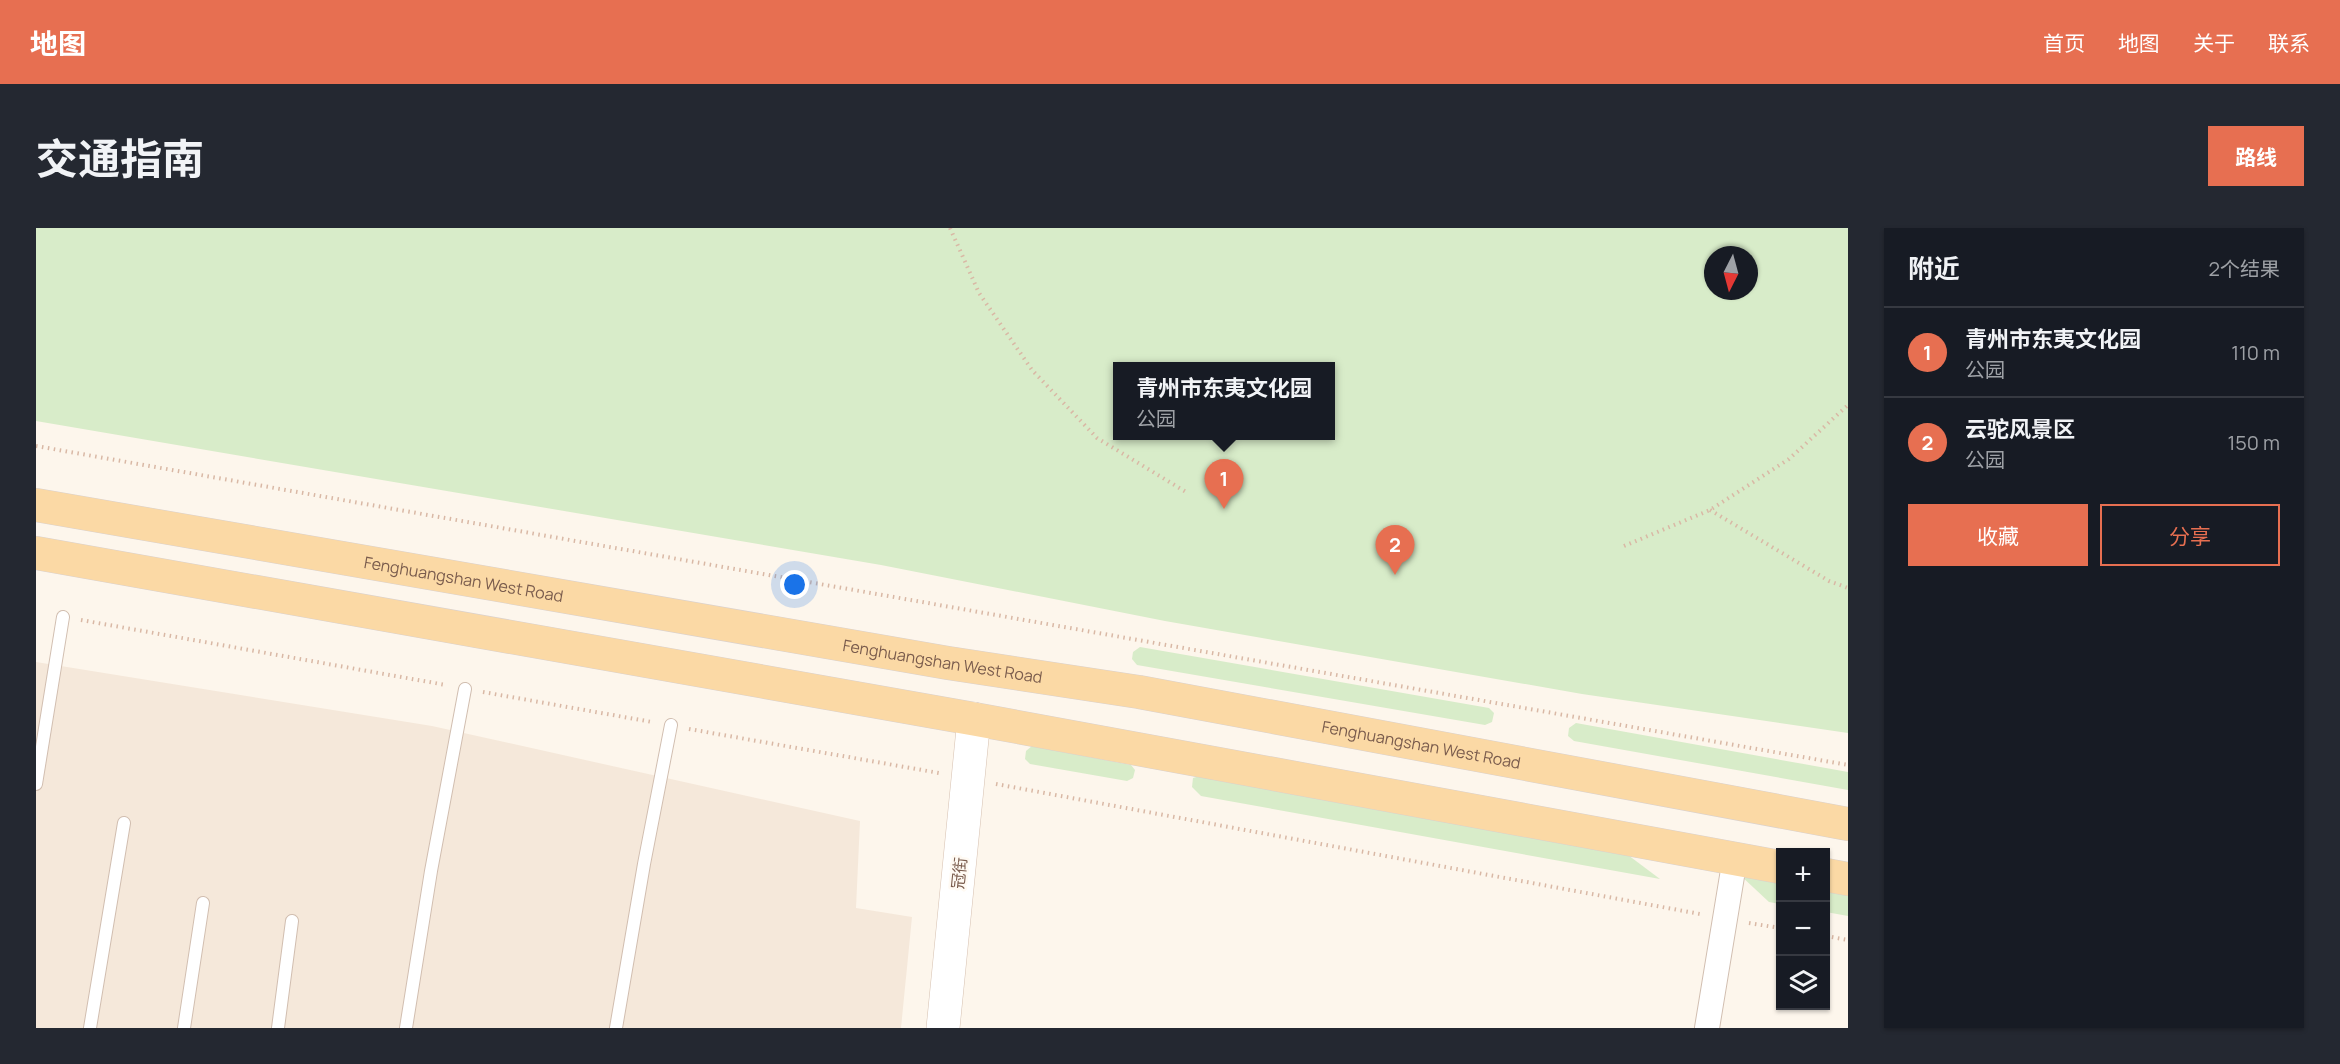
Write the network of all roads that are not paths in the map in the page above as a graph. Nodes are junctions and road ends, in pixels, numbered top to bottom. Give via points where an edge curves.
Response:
1 (36, 505) edge
2 (36, 553) edge
3 (63, 617) road end
4 (465, 689) road end
5 (974, 719) junction
6 (671, 725) road end
7 (36, 784) edge
8 (124, 823) dead end
9 (1848, 824) edge
10 (1735, 858) junction
11 (1776, 866) edge
12 (1830, 876) edge
13 (1848, 879) edge
14 (203, 903) dead end
15 (292, 921) dead end
16 (90, 1028) edge
17 (184, 1028) edge
18 (278, 1028) edge
19 (406, 1028) edge
20 (616, 1028) edge
21 (943, 1028) edge
22 (1707, 1028) edge

1 - 9 main road, Fenghuangshan West Road via 936,661 1139,692
2 - 5 main road
3 - 7 lane
4 - 19 lane
5 - 10 main road
5 - 21 street, 冠街
6 - 20 lane
8 - 16 lane
10 - 11 main road
10 - 22 street
12 - 13 main road
14 - 17 lane
15 - 18 lane

